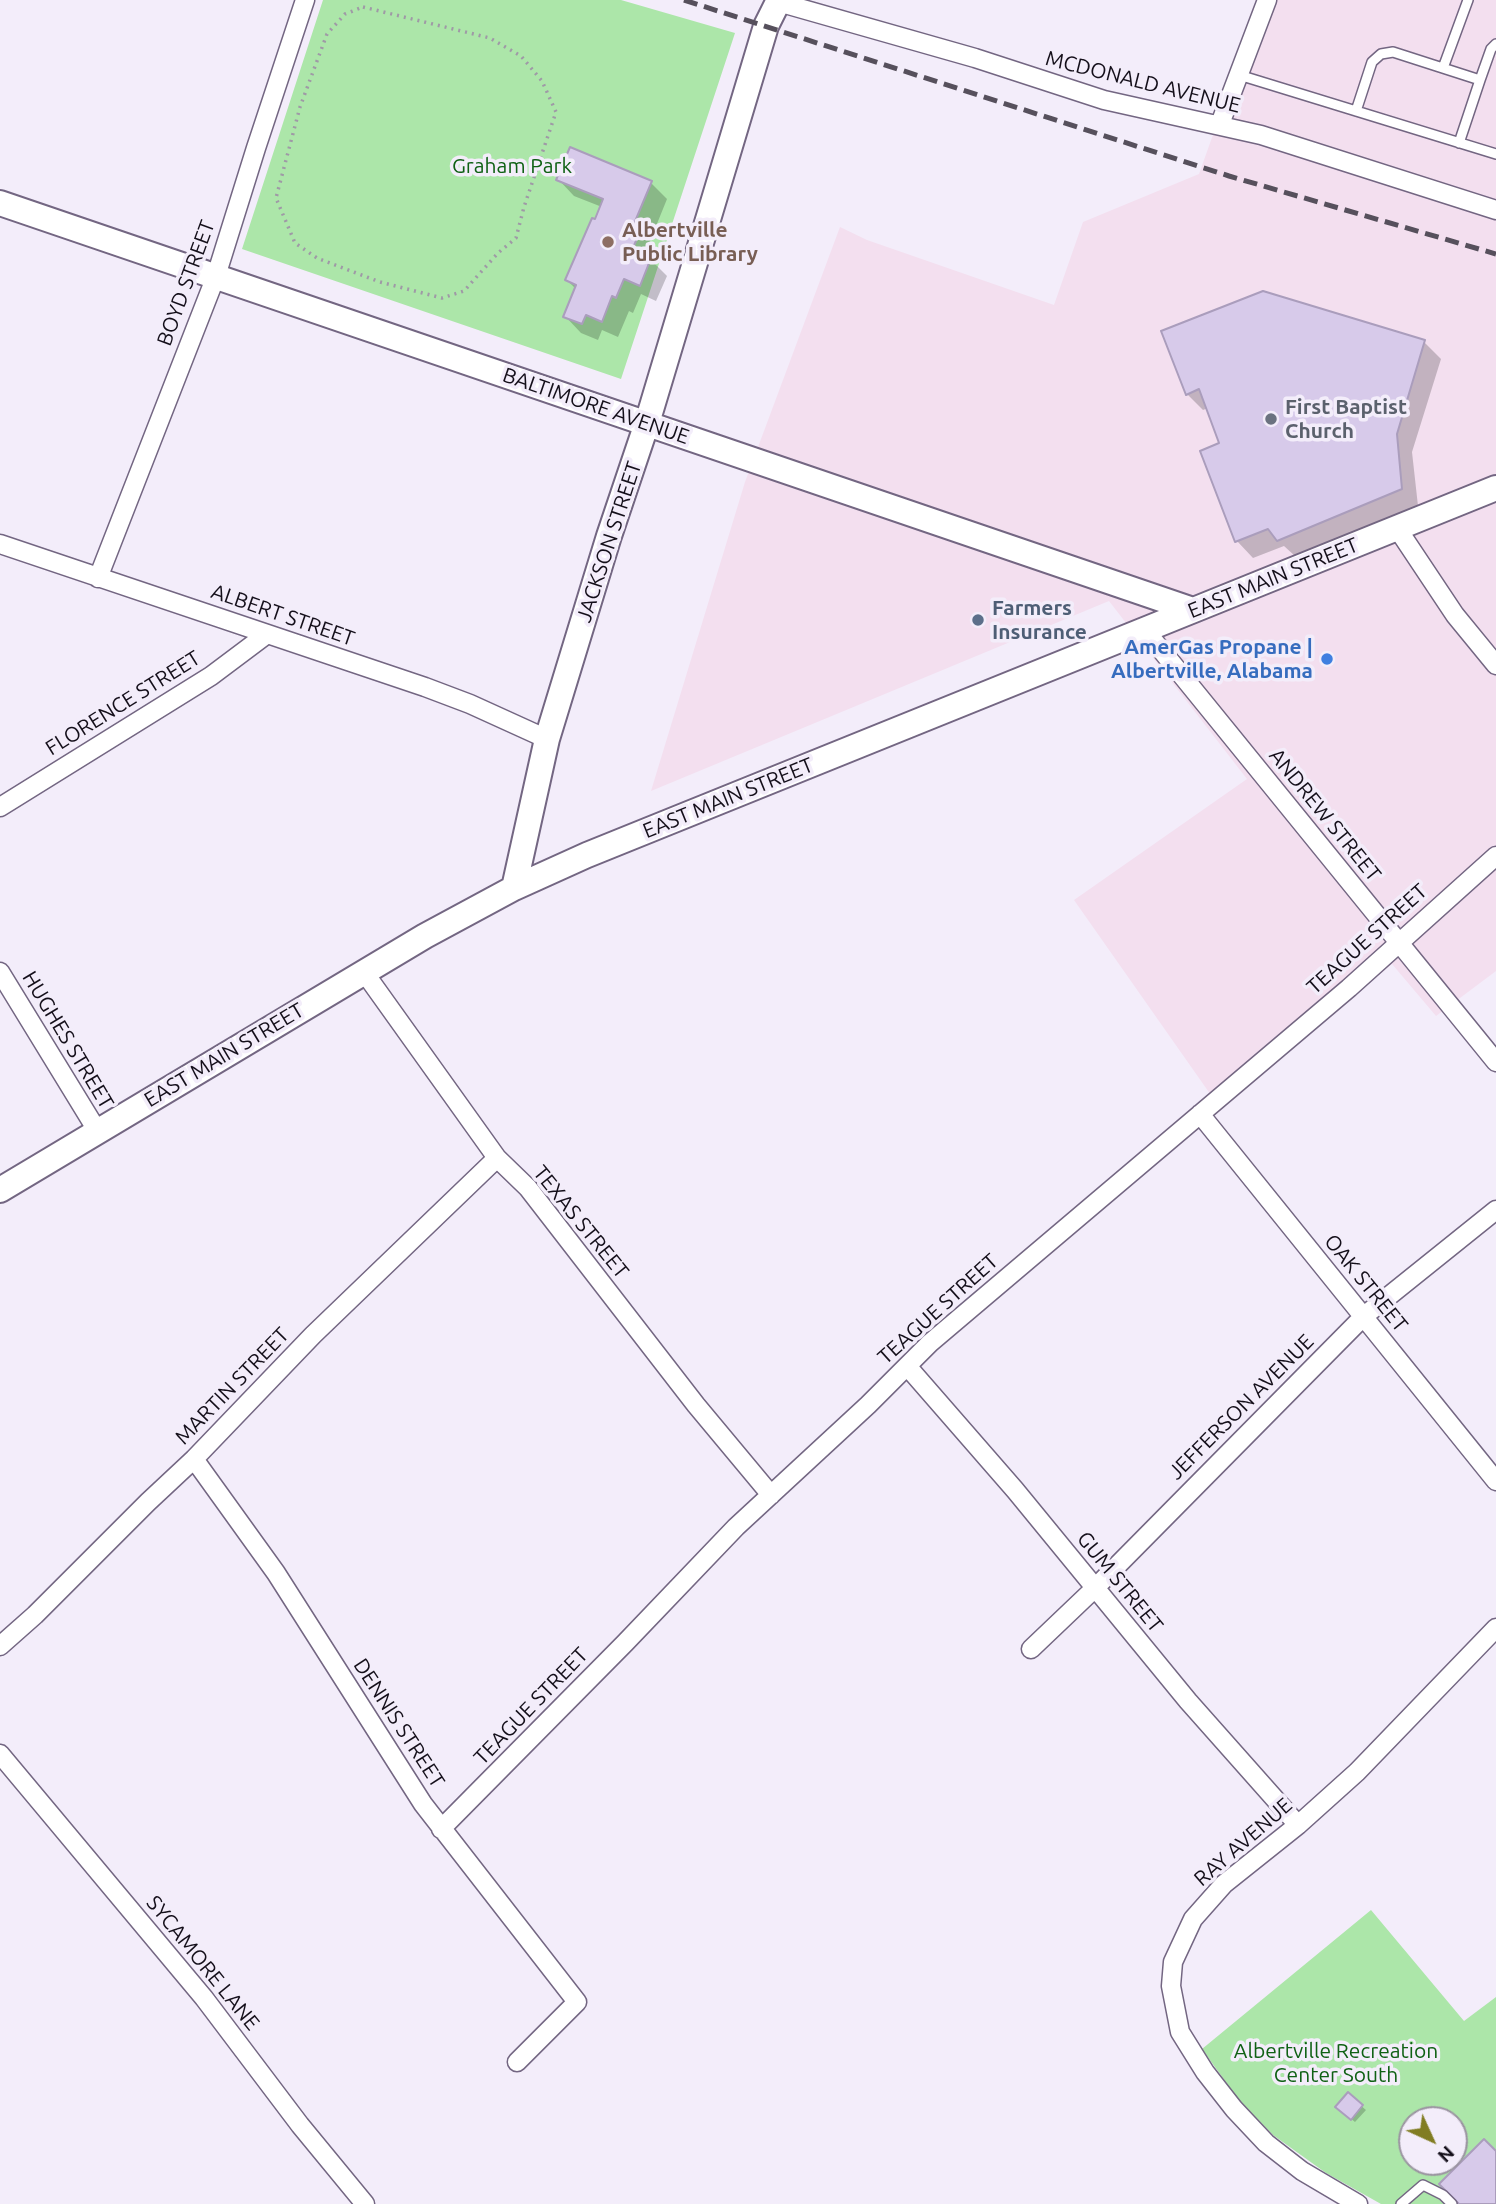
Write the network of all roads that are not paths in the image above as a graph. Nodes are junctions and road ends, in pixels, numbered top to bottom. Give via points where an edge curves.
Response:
1 (305, 0) edge
2 (1267, 0) edge
3 (1468, 0) edge
4 (778, 1) edge
5 (1496, 44) edge
6 (1443, 68) junction
7 (1239, 75) junction
8 (1480, 80) junction
9 (1356, 111) junction
10 (1220, 124) junction
11 (1459, 143) junction
12 (1496, 154) edge
13 (0, 203) edge
14 (1496, 209) edge
15 (216, 276) junction
16 (647, 423) junction
17 (1496, 488) edge
18 (1397, 528) junction
19 (0, 544) edge
20 (98, 578) junction
21 (1193, 610) junction
22 (1145, 630) junction
23 (267, 634) junction
24 (1496, 666) edge
25 (547, 739) junction
26 (0, 807) edge
27 (1496, 856) edge
28 (514, 888) junction
29 (1398, 942) junction
30 (0, 972) edge
31 (364, 972) junction
32 (1496, 1062) edge
33 (1200, 1114) junction
34 (98, 1132) junction
35 (497, 1158) junction
36 (0, 1190) edge
37 (1496, 1210) edge
38 (1364, 1316) junction
39 (907, 1366) junction
40 (194, 1459) junction
41 (1496, 1481) edge
42 (771, 1495) junction
43 (1095, 1588) junction
44 (1496, 1628) edge
45 (0, 1646) edge
46 (1031, 1649) dead end
47 (0, 1754) edge
48 (1298, 1825) junction
49 (441, 1829) junction
50 (517, 2062) dead end
51 (365, 2204) edge
52 (1357, 2204) edge
53 (1401, 2204) edge
54 (1452, 2204) edge

1 - 15 street, BOYD STREET
2 - 7 street
3 - 6 lane
4 - 10 street, MCDONALD AVENUE via 1104,100
4 - 16 main road, JACKSON STREET via 766,26
5 - 8 lane
6 - 8 lane
6 - 9 lane via 1393,52 1381,54 1372,62
7 - 9 lane
7 - 10 street
8 - 11 lane
9 - 11 lane
10 - 14 street, MCDONALD AVENUE
11 - 12 lane
13 - 15 main road, BALTIMORE AVENUE
15 - 16 main road, BALTIMORE AVENUE
15 - 20 street, BOYD STREET
16 - 21 main road, BALTIMORE AVENUE
16 - 25 main road, JACKSON STREET
17 - 18 main road, EAST MAIN STREET
18 - 21 main road, EAST MAIN STREET
18 - 24 street via 1455,615
19 - 20 street, ALBERT STREET
20 - 23 street, ALBERT STREET
21 - 22 main road, EAST MAIN STREET
22 - 28 main road, EAST MAIN STREET
22 - 29 street, ANDREW STREET
23 - 25 street, ALBERT STREET via 425,687
23 - 26 street, FLORENCE STREET via 211,676
25 - 28 main road, JACKSON STREET
27 - 29 street, TEAGUE STREET
28 - 31 main road, EAST MAIN STREET
29 - 32 street, ANDREW STREET
29 - 33 street, TEAGUE STREET
30 - 34 street, HUGHES STREET
31 - 34 main road, EAST MAIN STREET
31 - 35 street, TEXAS STREET
33 - 38 street, OAK STREET
33 - 39 street, TEAGUE STREET
34 - 36 main road, EAST MAIN STREET
35 - 40 street, MARTIN STREET via 313,1335
35 - 42 street, TEXAS STREET via 528,1188
37 - 38 street, JEFFERSON AVENUE
38 - 41 street, OAK STREET
38 - 43 street, JEFFERSON AVENUE
39 - 42 street, TEAGUE STREET
39 - 43 street, GUM STREET
40 - 45 street, MARTIN STREET
40 - 49 street, DENNIS STREET via 276,1573
42 - 49 street, TEAGUE STREET
43 - 46 street, JEFFERSON AVENUE
43 - 48 street, GUM STREET
44 - 48 street, RAY AVENUE via 1357,1772
47 - 51 street, SYCAMORE LANE via 204,1998
48 - 52 street, RAY AVENUE via 1224,1884 1193,1919 1173,1962 1171,1986 1180,2032 1234,2109 1302,2171
49 - 50 street, DENNIS STREET via 577,2002
53 - 54 lane via 1423,2185

